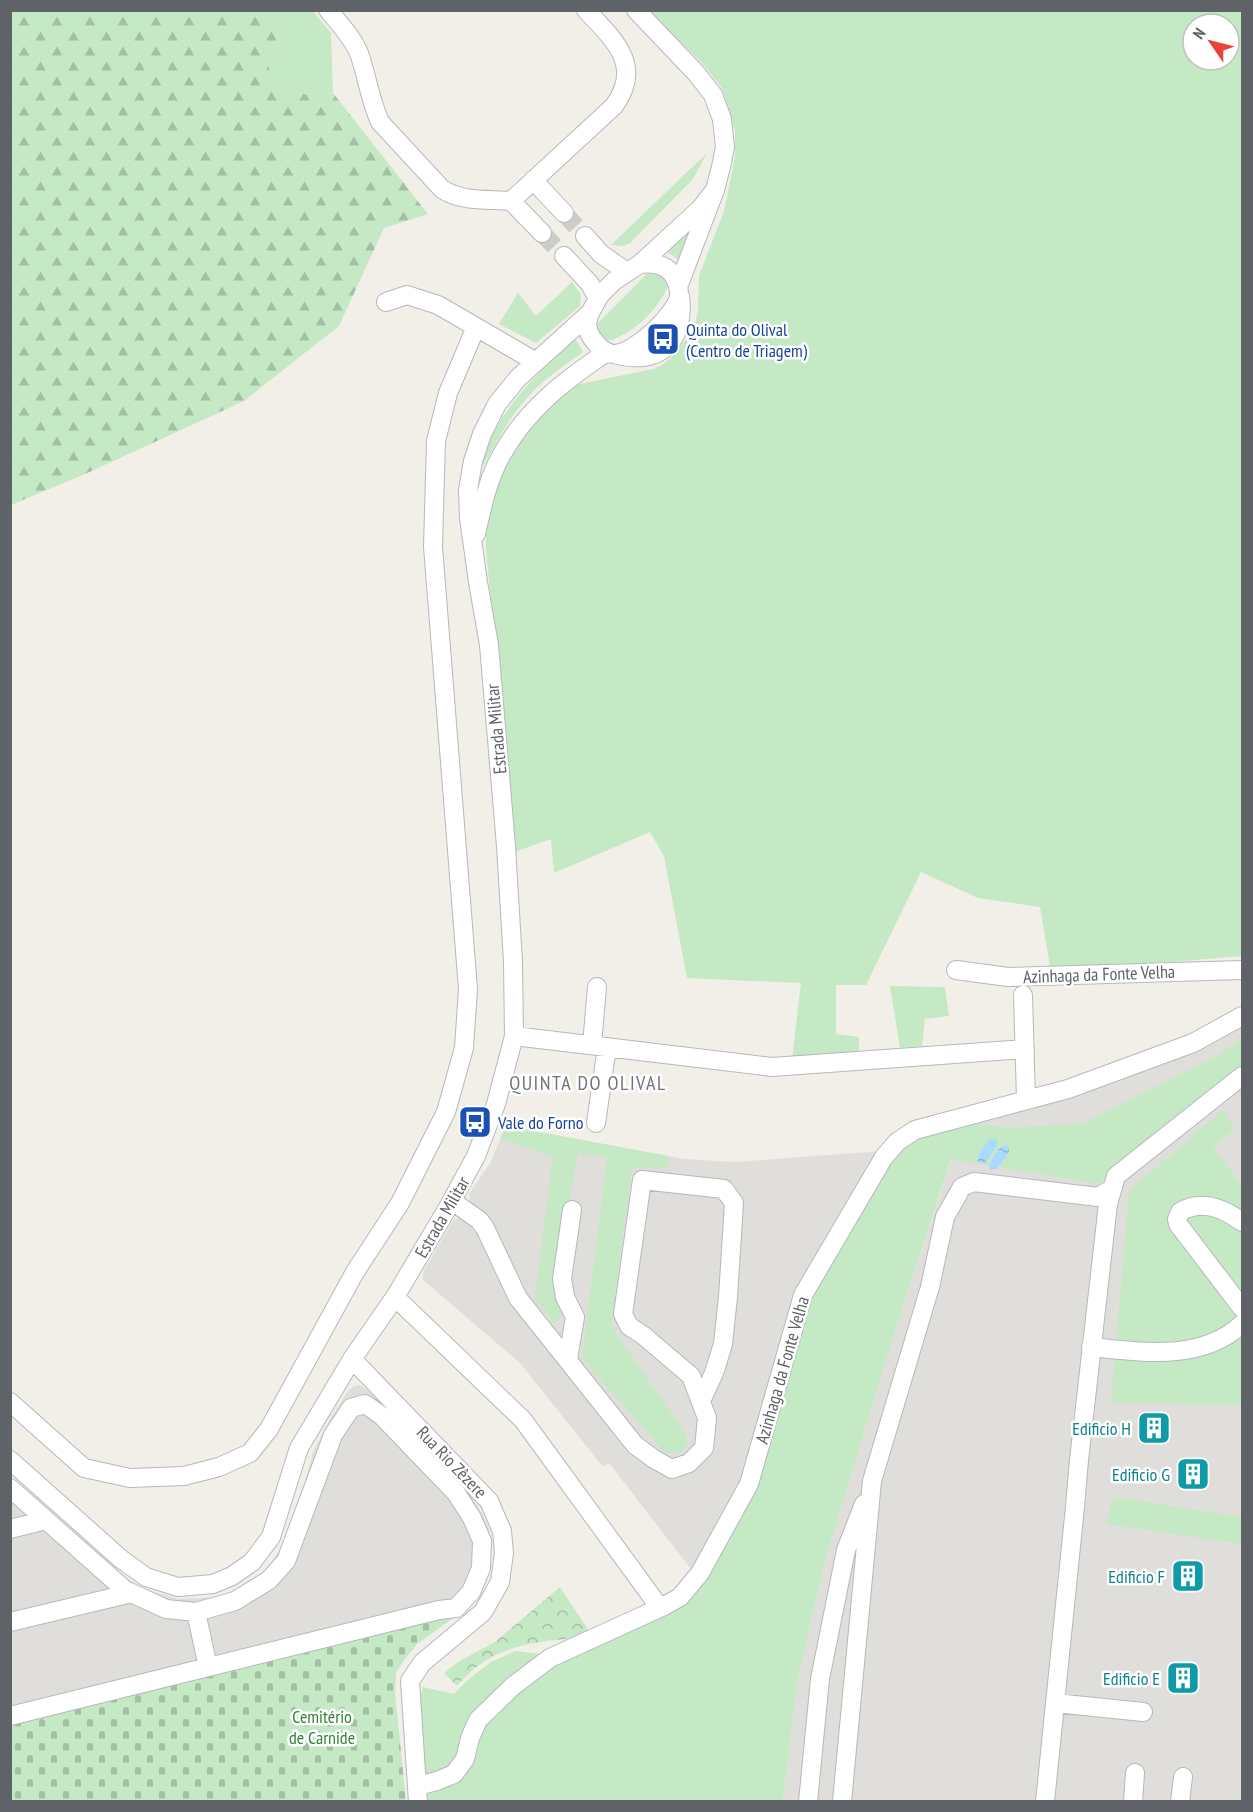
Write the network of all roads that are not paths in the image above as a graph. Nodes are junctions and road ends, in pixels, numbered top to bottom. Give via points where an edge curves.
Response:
1 (328, 10) edge
2 (586, 10) edge
3 (636, 10) edge
4 (533, 180) junction
5 (715, 190) junction
6 (511, 201) junction
7 (564, 213) tunnel mouth
8 (542, 233) tunnel mouth
9 (585, 236) tunnel mouth
10 (564, 256) tunnel mouth
11 (633, 268) junction
12 (679, 291) junction
13 (386, 302) dead end
14 (594, 306) junction
15 (476, 327) junction
16 (610, 353) junction
17 (536, 362) junction
18 (474, 544) junction
19 (956, 970) dead end
20 (1242, 970) edge
21 (597, 987) dead end
22 (1023, 995) dead end
23 (1242, 1016) edge
24 (514, 1036) junction
25 (599, 1046) junction
26 (1025, 1049) junction
27 (1242, 1076) edge
28 (1026, 1100) junction
29 (596, 1123) dead end
30 (1113, 1188) junction
31 (452, 1201) junction
32 (572, 1210) dead end
33 (1242, 1222) edge
34 (395, 1297) junction
35 (1242, 1308) edge
36 (1242, 1324) edge
37 (1091, 1347) junction
38 (352, 1359) junction
39 (568, 1359) junction
40 (700, 1401) junction
41 (10, 1402) edge
42 (10, 1460) edge
43 (872, 1481) junction
44 (10, 1488) edge
45 (46, 1520) junction
46 (10, 1529) edge
47 (132, 1593) junction
48 (660, 1608) junction
49 (196, 1612) junction
50 (10, 1622) edge
51 (208, 1667) junction
52 (1055, 1703) junction
53 (1143, 1712) dead end
54 (10, 1716) edge
55 (1135, 1773) dead end
56 (1183, 1777) dead end
57 (417, 1794) edge
58 (808, 1802) edge
59 (842, 1802) edge
60 (1045, 1802) edge
61 (1133, 1802) edge
62 (1180, 1802) edge

1 - 6 street via 358,51 380,122 442,189 468,198
2 - 4 street via 621,50 627,72 625,84 614,106
3 - 5 street, Estrada Militar via 713,95 722,119 725,147
4 - 6 street
4 - 7 street
5 - 11 street, Estrada Militar via 701,208
5 - 12 street, Estrada Militar
6 - 8 street
9 - 11 street via 601,254
10 - 14 street via 590,284
11 - 12 street via 650,263 662,265 674,276
11 - 14 street, Estrada Militar via 614,281
12 - 16 street, Estrada Militar via 654,331 625,352
13 - 15 street via 407,295 438,305
14 - 16 street via 587,329 598,346
14 - 17 street, Estrada Militar
15 - 17 street
15 - 41 street via 448,393 436,441 433,547 468,988 464,1048 446,1112 400,1203 355,1272 269,1430 250,1453 219,1467 184,1476 130,1478 84,1468
16 - 18 street, Estrada Militar via 559,385 526,417 501,456 485,497
17 - 18 street, Estrada Militar via 497,404 482,434 468,490
18 - 24 street, Estrada Militar via 489,645 504,822
19 - 20 street, Azinhaga da Fonte Velha via 1008,977
21 - 25 street
22 - 26 street
23 - 28 street, Azinhaga da Fonte Velha via 1193,1043 1068,1089
24 - 25 street
24 - 31 street, Estrada Militar via 488,1127
25 - 26 street via 772,1067
25 - 29 street
26 - 28 street
27 - 30 street via 1116,1176
28 - 48 street, Azinhaga da Fonte Velha via 915,1130 897,1142 885,1157 803,1295 749,1484 700,1573 680,1597
30 - 37 street
30 - 43 street via 1098,1197 975,1182 962,1187 945,1217 930,1287
31 - 34 street, Estrada Militar
31 - 39 street via 485,1228 518,1298
32 - 39 street via 562,1278 574,1317
33 - 35 street via 1217,1208 1198,1205 1180,1212 1177,1219
34 - 38 street, Estrada Militar
34 - 48 street via 523,1420
36 - 37 street via 1224,1337 1171,1353
37 - 52 street
38 - 42 street, Estrada Militar via 299,1448 271,1537 252,1562 213,1584 178,1587 146,1577
38 - 57 street, Rua Rio Zêzere via 489,1501 502,1531 500,1582 483,1612 422,1663 410,1681
39 - 40 street via 635,1444 672,1469 689,1463 704,1448 707,1418
40 - 40 street via 691,1376 629,1326 622,1314 642,1180 724,1189 734,1203 723,1344
43 - 58 street via 846,1550 820,1679
43 - 59 street
44 - 45 street
45 - 46 street
45 - 47 street
47 - 49 street via 166,1609
47 - 50 street
48 - 57 street, Azinhaga da Fonte Velha via 550,1658 513,1686 478,1720 465,1759 454,1774
49 - 51 street
49 - 51 street via 236,1601 269,1580 286,1561 333,1435 351,1408 366,1404 456,1493 482,1541 481,1568 471,1592 456,1608
51 - 54 street
52 - 53 street
52 - 60 street
55 - 61 street
56 - 62 street

